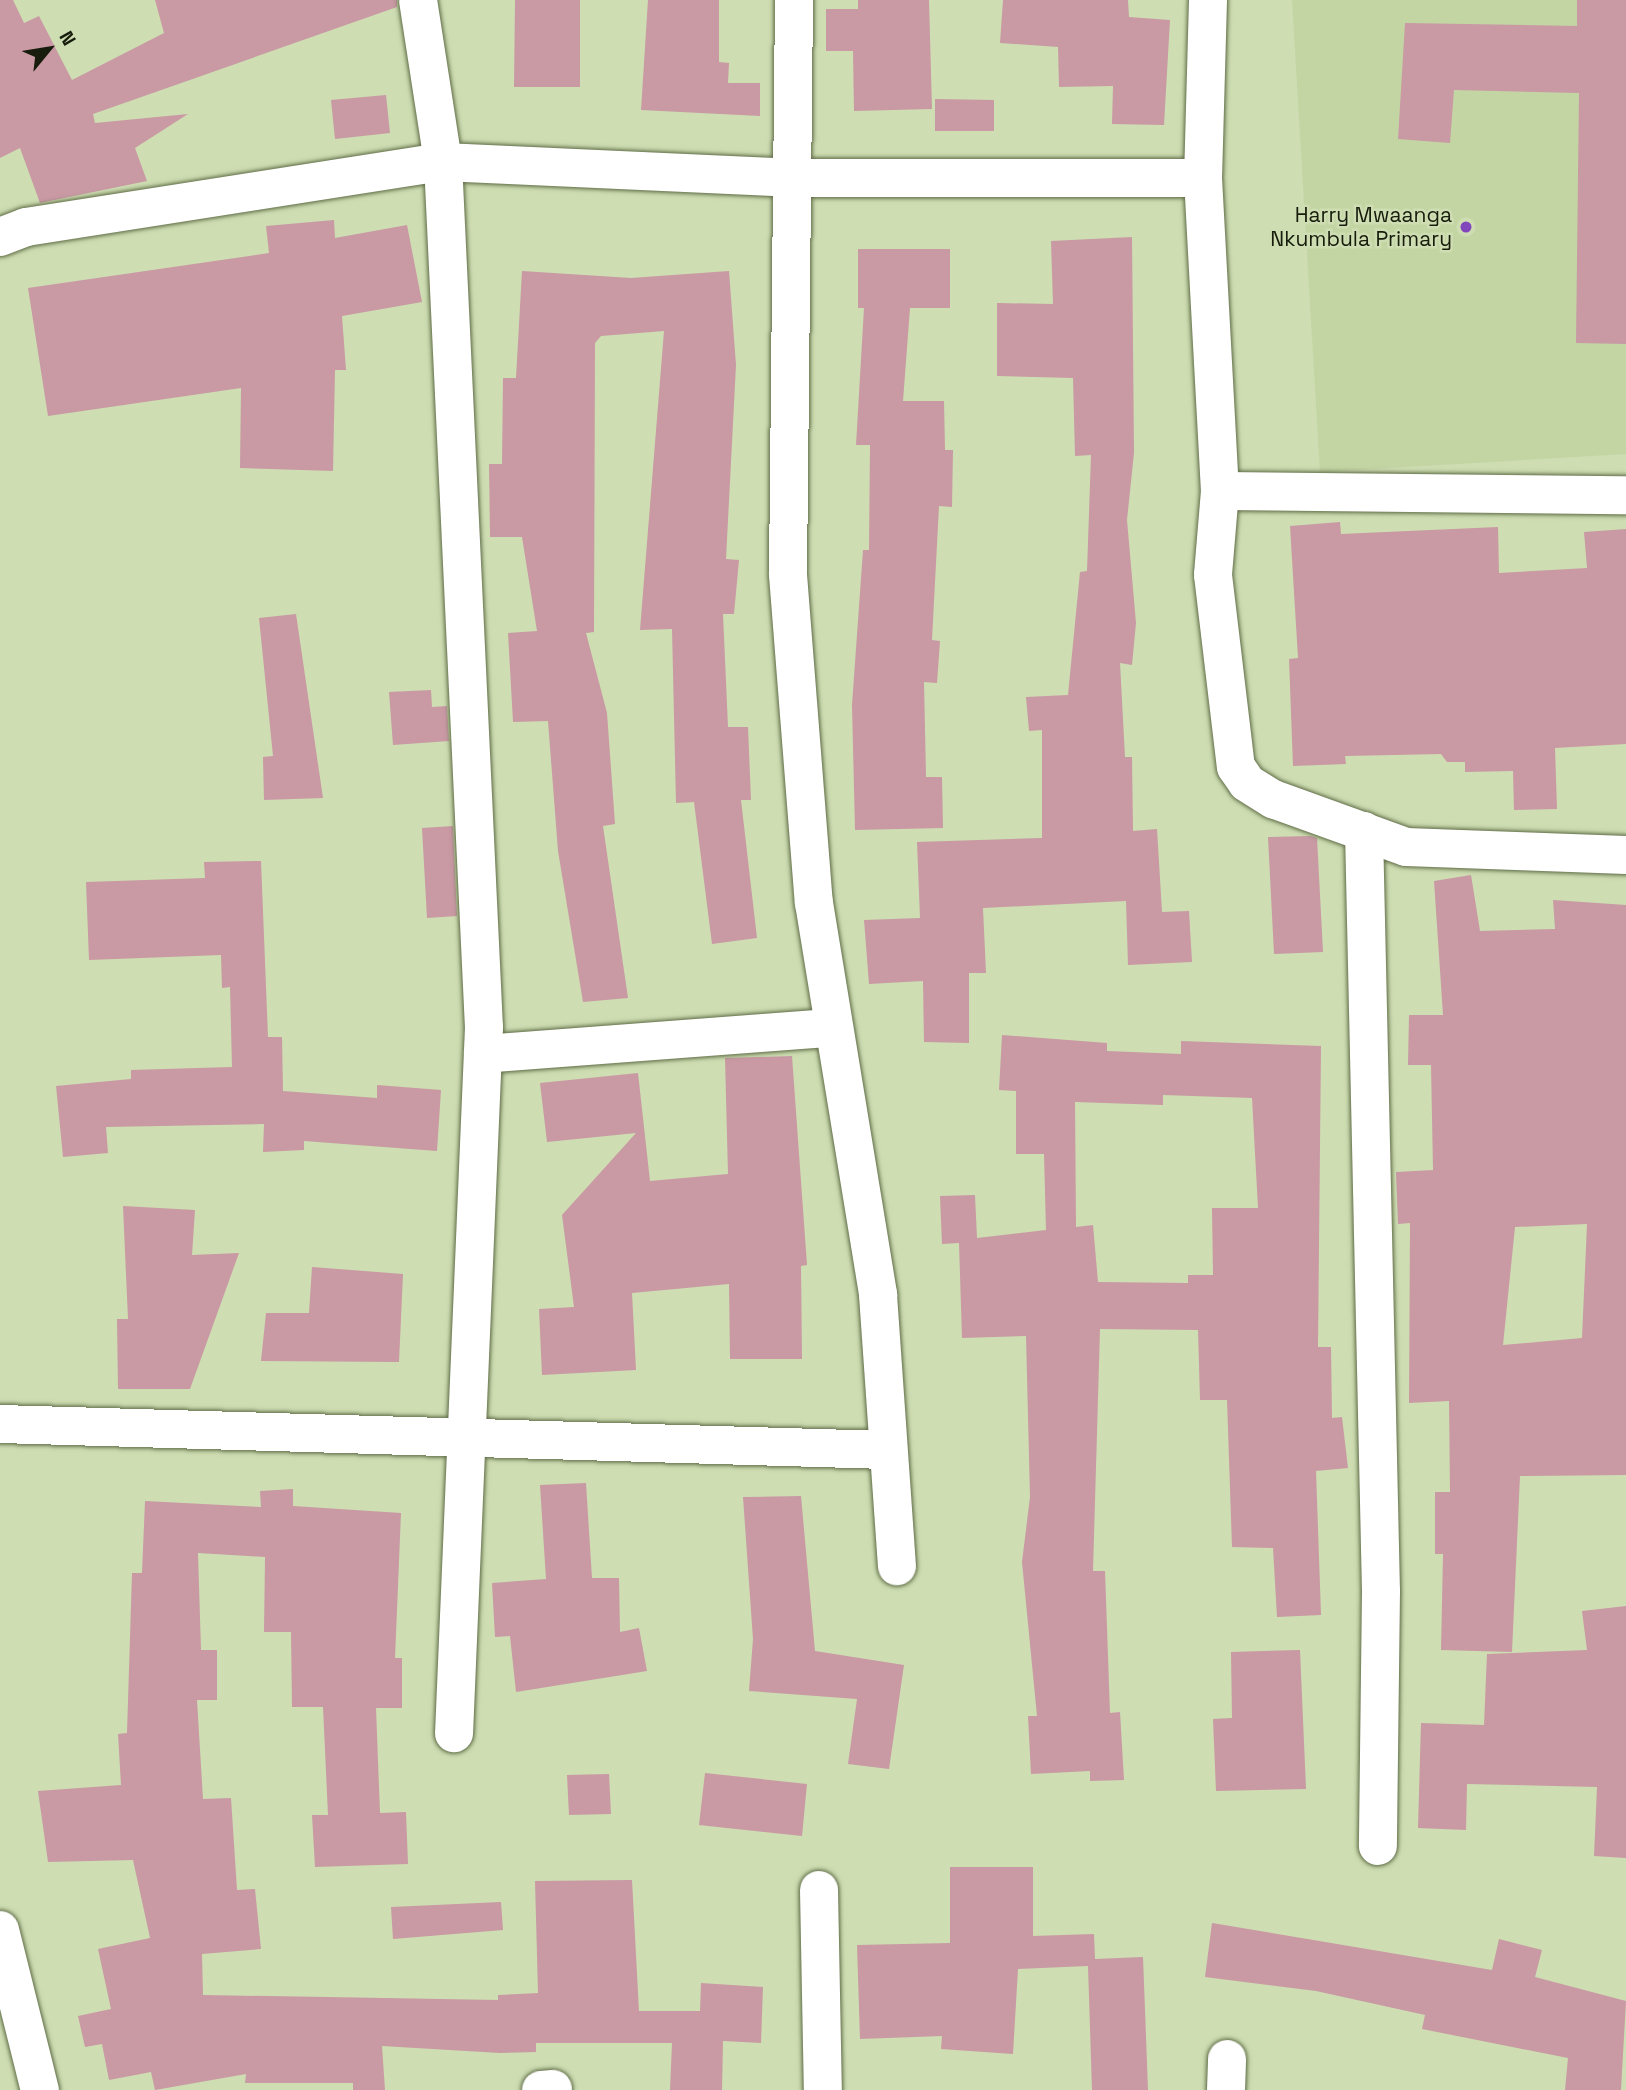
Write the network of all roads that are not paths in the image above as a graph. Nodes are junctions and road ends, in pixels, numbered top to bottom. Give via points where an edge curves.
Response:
1 (418, 0) edge
2 (794, 0) edge
3 (1208, 0) edge
4 (443, 162) junction
5 (796, 178) junction
6 (1203, 178) junction
7 (0, 237) edge
8 (1220, 491) junction
9 (1626, 495) edge
10 (1364, 831) junction
11 (1626, 855) edge
12 (831, 1028) junction
13 (483, 1054) junction
14 (0, 1424) edge
15 (467, 1439) junction
16 (887, 1450) junction
17 (897, 1566) dead end
18 (454, 1733) dead end
19 (1378, 1846) dead end
20 (819, 1890) dead end
21 (0, 1930) edge
22 (40, 2090) edge
23 (823, 2090) edge

1 - 4 street
2 - 5 street
3 - 6 street
4 - 5 street
4 - 7 street via 26,227
4 - 13 street
5 - 6 street
5 - 12 street via 789,575 814,903
6 - 8 street
8 - 9 street
8 - 10 street via 1213,575 1236,767 1247,783 1273,799
10 - 11 street via 1406,847
10 - 19 street via 1381,1591
12 - 13 street
12 - 16 street via 878,1295
13 - 15 street
14 - 15 street
15 - 16 street via 664,1438
15 - 18 street
16 - 17 street
20 - 23 street
21 - 22 street

